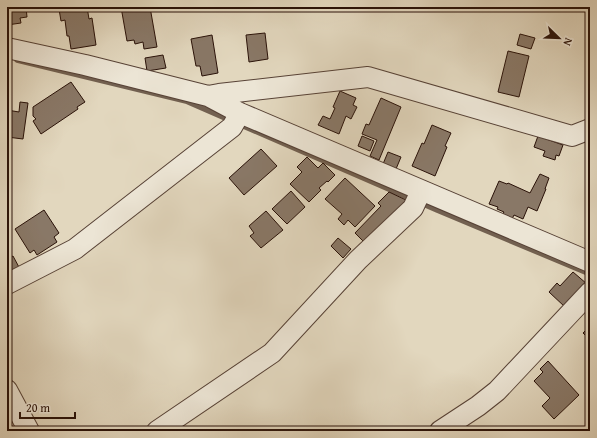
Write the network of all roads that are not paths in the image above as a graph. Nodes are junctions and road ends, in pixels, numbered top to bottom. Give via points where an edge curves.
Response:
1 (7, 48) edge
2 (208, 96) junction
3 (236, 120) junction
4 (590, 128) edge
5 (417, 199) junction
6 (590, 262) edge
7 (7, 284) edge
8 (590, 292) edge
9 (7, 390) edge
10 (29, 431) edge
11 (157, 431) edge
12 (440, 431) edge

1 - 2 street
2 - 3 street
2 - 4 street via 368,77 572,136
3 - 5 street
3 - 7 street via 75,249
5 - 6 street
5 - 11 street via 272,353
8 - 12 street via 497,391
9 - 10 street

